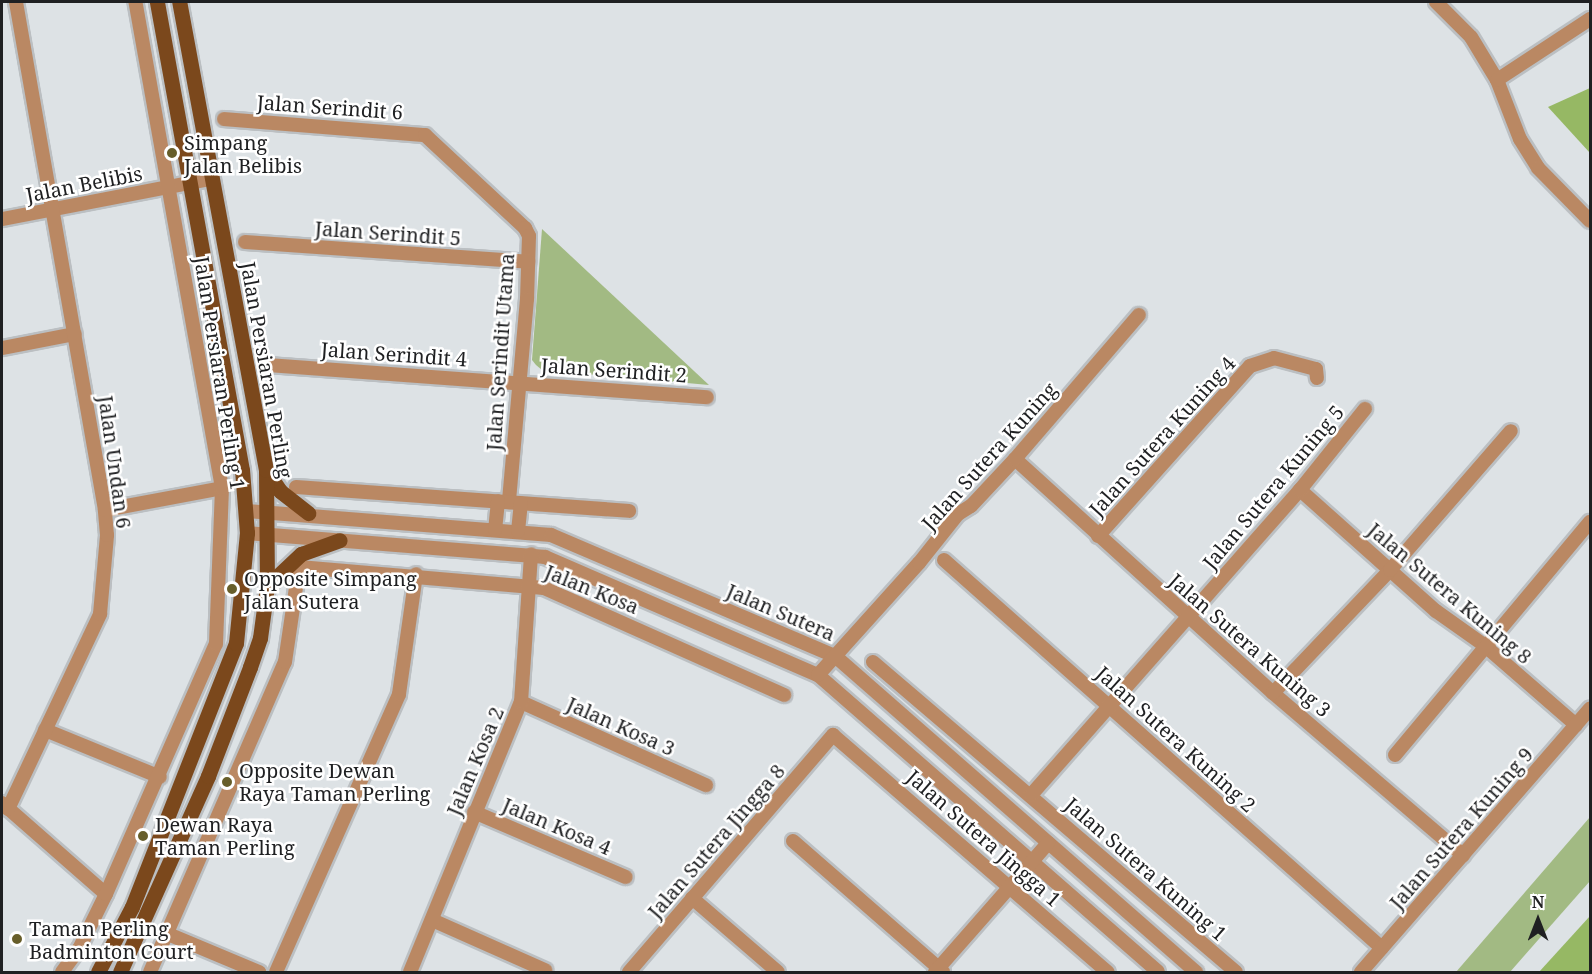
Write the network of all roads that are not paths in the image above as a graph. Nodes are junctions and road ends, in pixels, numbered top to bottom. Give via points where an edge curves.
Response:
1 (16, 2) edge
2 (135, 2) edge
3 (157, 2) edge
4 (179, 2) edge
5 (1437, 2) edge
6 (1590, 19) edge
7 (1497, 80) junction
8 (224, 119) dead end
9 (430, 139) joint
10 (210, 179) junction
11 (188, 183) junction
12 (169, 188) junction
13 (53, 210) junction
14 (2, 219) edge
15 (1590, 221) edge
16 (245, 242) dead end
17 (528, 262) junction
18 (1139, 315) dead end
19 (75, 334) junction
20 (2, 348) edge
21 (268, 364) dead end
22 (1317, 378) dead end
23 (517, 383) junction
24 (707, 397) dead end
25 (1365, 409) dead end
26 (1511, 431) dead end
27 (1015, 459) junction
28 (267, 470) junction
29 (296, 486) dead end
30 (222, 488) junction
31 (1300, 490) junction
32 (509, 502) junction
33 (105, 510) junction
34 (247, 510) junction
35 (629, 511) dead end
36 (268, 512) junction
37 (308, 513) junction
38 (1590, 522) edge
39 (495, 530) junction
40 (518, 531) junction
41 (247, 533) junction
42 (267, 534) junction
43 (1098, 537) junction
44 (340, 540) junction
45 (531, 554) junction
46 (944, 560) dead end
47 (1390, 570) junction
48 (416, 574) junction
49 (530, 584) junction
50 (267, 586) junction
51 (1188, 616) junction
52 (1484, 645) junction
53 (835, 656) junction
54 (873, 662) dead end
55 (818, 675) junction
56 (1274, 693) junction
57 (784, 695) dead end
58 (521, 702) junction
59 (1109, 706) junction
60 (1590, 709) edge
61 (1576, 725) junction
62 (45, 730) junction
63 (833, 735) joint
64 (1395, 755) dead end
65 (160, 777) junction
66 (706, 785) dead end
67 (1030, 795) junction
68 (5, 806) edge
69 (474, 812) junction
70 (793, 841) dead end
71 (1048, 843) junction
72 (1463, 855) junction
73 (1032, 862) junction
74 (626, 877) dead end
75 (1016, 880) junction
76 (106, 894) junction
77 (692, 898) junction
78 (432, 920) junction
79 (168, 934) junction
80 (1382, 948) junction
81 (545, 970) dead end
82 (939, 971) edge
83 (62, 972) edge
84 (98, 972) edge
85 (120, 972) edge
86 (150, 972) edge
87 (259, 972) edge
88 (276, 972) edge
89 (410, 972) edge
90 (628, 972) edge
91 (778, 972) edge
92 (1108, 972) edge
93 (1158, 972) edge
94 (1196, 972) edge
95 (1236, 972) edge
96 (1360, 972) edge

1 - 13 street, Jalan Undan 6
2 - 12 street, Jalan Persiaran Perling 1
3 - 11 main road
4 - 10 main road, Jalan Persiaran Perling
5 - 7 street via 1472,37
6 - 7 street
7 - 15 street via 1520,139 1538,168
8 - 9 street, Jalan Serindit 6 via 419,133
9 - 17 street, Jalan Serindit Utama via 525,228 529,236
10 - 11 street, Jalan Belibis
10 - 28 main road, Jalan Persiaran Perling
11 - 12 street, Jalan Belibis
11 - 34 main road
12 - 13 street, Jalan Belibis
12 - 30 street, Jalan Persiaran Perling 1
13 - 14 street, Jalan Belibis
13 - 19 street, Jalan Undan 6
16 - 17 street, Jalan Serindit 5
17 - 23 street, Jalan Serindit Utama
18 - 27 street, Jalan Sutera Kuning
19 - 20 street
19 - 33 street, Jalan Undan 6
21 - 23 street, Jalan Serindit 4
22 - 43 street, Jalan Sutera Kuning 4 via 1316,369 1274,358 1251,366
23 - 24 street, Jalan Serindit 2
23 - 32 street, Jalan Serindit Utama
25 - 31 street, Jalan Sutera Kuning 5
26 - 47 street
27 - 43 street, Jalan Sutera Kuning 3
27 - 53 street, Jalan Sutera Kuning via 971,506 962,509 919,564
28 - 36 main road, Jalan Persiaran Perling
28 - 37 main road via 280,490
29 - 32 street
30 - 33 street
30 - 65 street, Jalan Persiaran Perling 1 via 216,644
31 - 47 street, Jalan Sutera Kuning 8
31 - 51 street, Jalan Sutera Kuning 5
32 - 35 street
32 - 39 street
32 - 40 street
33 - 62 street, Jalan Undan 6 via 100,615
34 - 36 street, Jalan Sutera
34 - 41 main road
36 - 37 street, Jalan Sutera
36 - 42 main road, Jalan Persiaran Perling
37 - 39 street, Jalan Sutera
38 - 52 street
39 - 40 street, Jalan Sutera
40 - 53 street, Jalan Sutera via 551,535
41 - 42 street
41 - 84 main road via 236,643 132,907
42 - 44 street
42 - 50 main road, Jalan Persiaran Perling
43 - 51 street, Jalan Sutera Kuning 3
44 - 45 street
44 - 50 main road via 301,555
45 - 49 street, Jalan Kosa 2
45 - 55 street
46 - 59 street, Jalan Sutera Kuning 2
47 - 52 street, Jalan Sutera Kuning 8 via 1436,611
47 - 56 street
48 - 49 street, Jalan Kosa
48 - 79 street, Jalan Kosa via 300,567 285,662
48 - 88 street via 399,694
49 - 57 street, Jalan Kosa
49 - 58 street, Jalan Kosa 2
50 - 85 main road, Jalan Persiaran Perling via 260,638 250,667 203,786
51 - 56 street, Jalan Sutera Kuning 3
51 - 59 street, Jalan Sutera Kuning 5
52 - 61 street, Jalan Sutera Kuning 8
52 - 64 street
53 - 55 street, Jalan Sutera Kuning
53 - 71 street, Jalan Sutera
54 - 67 street, Jalan Sutera Kuning 1
55 - 73 street
56 - 72 street, Jalan Sutera Kuning 3
58 - 66 street, Jalan Kosa 3
58 - 69 street, Jalan Kosa 2
59 - 67 street
59 - 80 street, Jalan Sutera Kuning 2
60 - 61 street, Jalan Sutera Kuning 9
61 - 72 street, Jalan Sutera Kuning 9
62 - 65 street
62 - 68 street, Jalan Undan 6
63 - 75 street, Jalan Sutera Jingga 1
63 - 77 street, Jalan Sutera Jingga 8
65 - 76 street, Jalan Persiaran Perling 1
67 - 95 street, Jalan Sutera Kuning 1
68 - 76 street
69 - 74 street, Jalan Kosa 4
69 - 78 street, Jalan Kosa 2
70 - 82 street
71 - 73 street
71 - 94 street, Jalan Sutera
72 - 80 street, Jalan Sutera Kuning 9
73 - 75 street
73 - 93 street
75 - 82 street
75 - 92 street, Jalan Sutera Jingga 1
76 - 83 street, Jalan Persiaran Perling 1 via 79,949
77 - 90 street, Jalan Sutera Jingga 8
77 - 91 street
78 - 81 street
78 - 89 street, Jalan Kosa 2
79 - 86 street
79 - 87 street
80 - 96 street, Jalan Sutera Kuning 9

